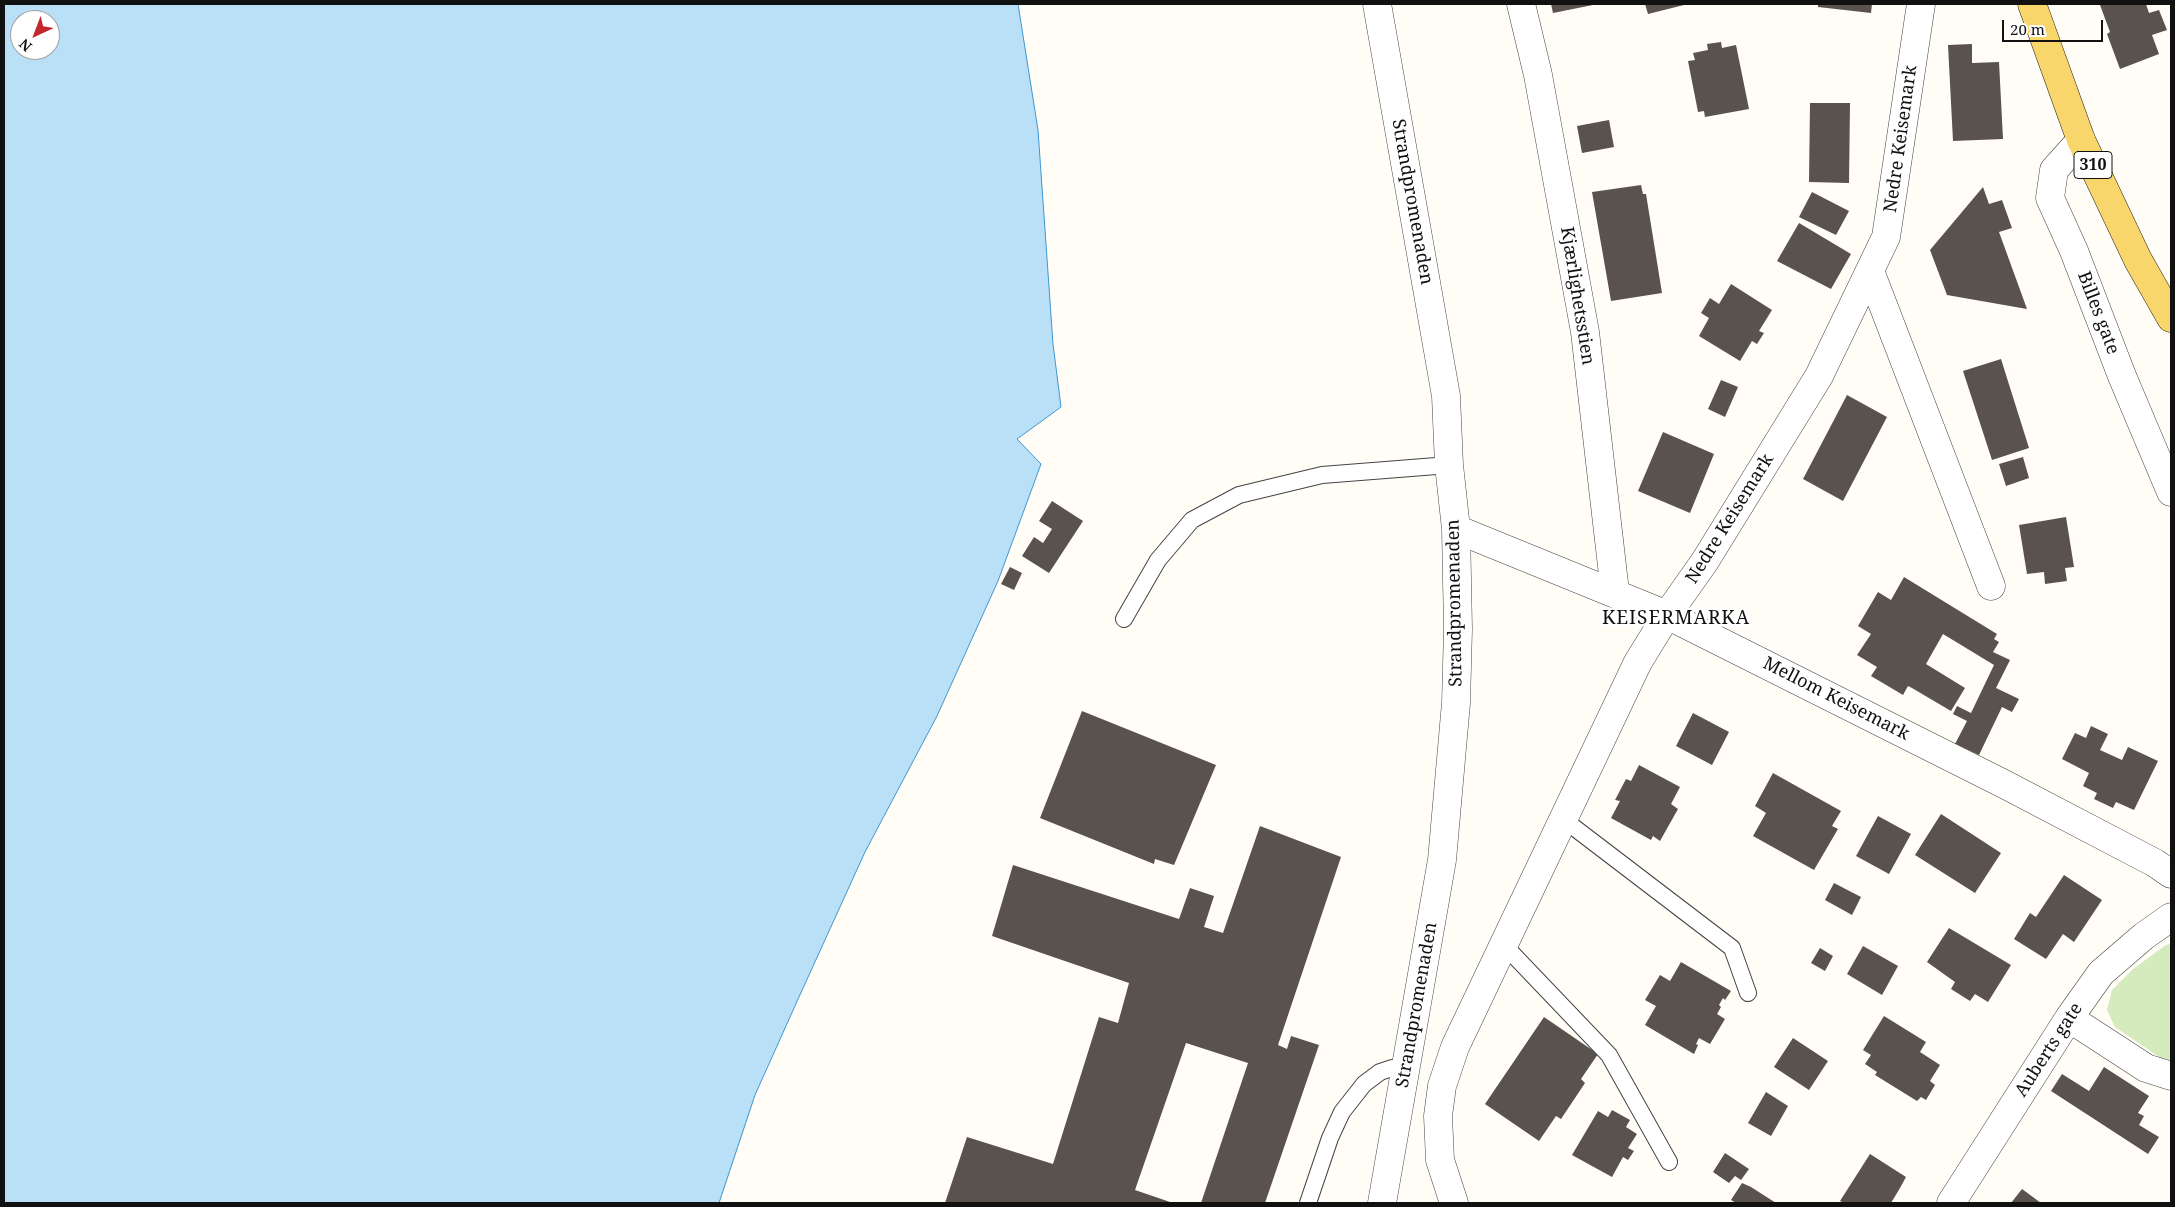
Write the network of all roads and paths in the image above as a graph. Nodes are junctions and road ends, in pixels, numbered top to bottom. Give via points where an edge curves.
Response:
1 (1378, 4) edge
2 (1522, 4) edge
3 (1921, 4) edge
4 (2032, 4) edge
5 (2081, 140) junction
6 (1870, 271) junction
7 (2171, 318) edge
8 (1449, 464) junction
9 (2171, 492) edge
10 (1456, 528) junction
11 (1991, 586) dead end
12 (1614, 592) junction
13 (1667, 615) junction
14 (1124, 619) dead end
15 (1563, 819) junction
16 (2171, 874) edge
17 (2171, 918) edge
18 (1503, 944) junction
19 (1748, 993) dead end
20 (2069, 1018) junction
21 (1406, 1068) junction
22 (2171, 1076) edge
23 (1669, 1162) dead end
24 (1308, 1203) edge
25 (1382, 1203) edge
26 (1454, 1203) edge
27 (1951, 1203) edge

1 - 8 street, Strandpromenaden via 1446,396
2 - 12 street, Kjærlighetsstien via 1538,75 1584,332
3 - 6 street, Nedre Keisemark via 1886,237
4 - 5 main road, 310
5 - 7 main road, 310 via 2138,260
5 - 9 street, Billes gate via 2054,170 2050,198
6 - 11 street
6 - 13 street, Nedre Keisemark via 1819,376 1705,561
8 - 10 street, Strandpromenaden
8 - 14 lane via 1322,475 1239,495 1192,520 1158,560
10 - 12 street, Mellom Keisemark
10 - 21 street, Strandpromenaden via 1456,703 1442,860
12 - 13 street, Mellom Keisemark
13 - 15 street, Nedre Keisemark via 1638,662
13 - 16 street, Mellom Keisemark via 2004,784
15 - 18 street, Nedre Keisemark
15 - 19 lane via 1732,948
17 - 20 street, Auberts gate via 2144,936 2101,973
18 - 23 lane via 1609,1055
18 - 26 street, Nedre Keisemark via 1455,1047 1442,1086 1438,1116 1440,1160
20 - 22 street via 2146,1068
20 - 27 street, Auberts gate
21 - 24 lane via 1380,1072 1364,1084 1342,1112
21 - 25 street, Strandpromenaden

